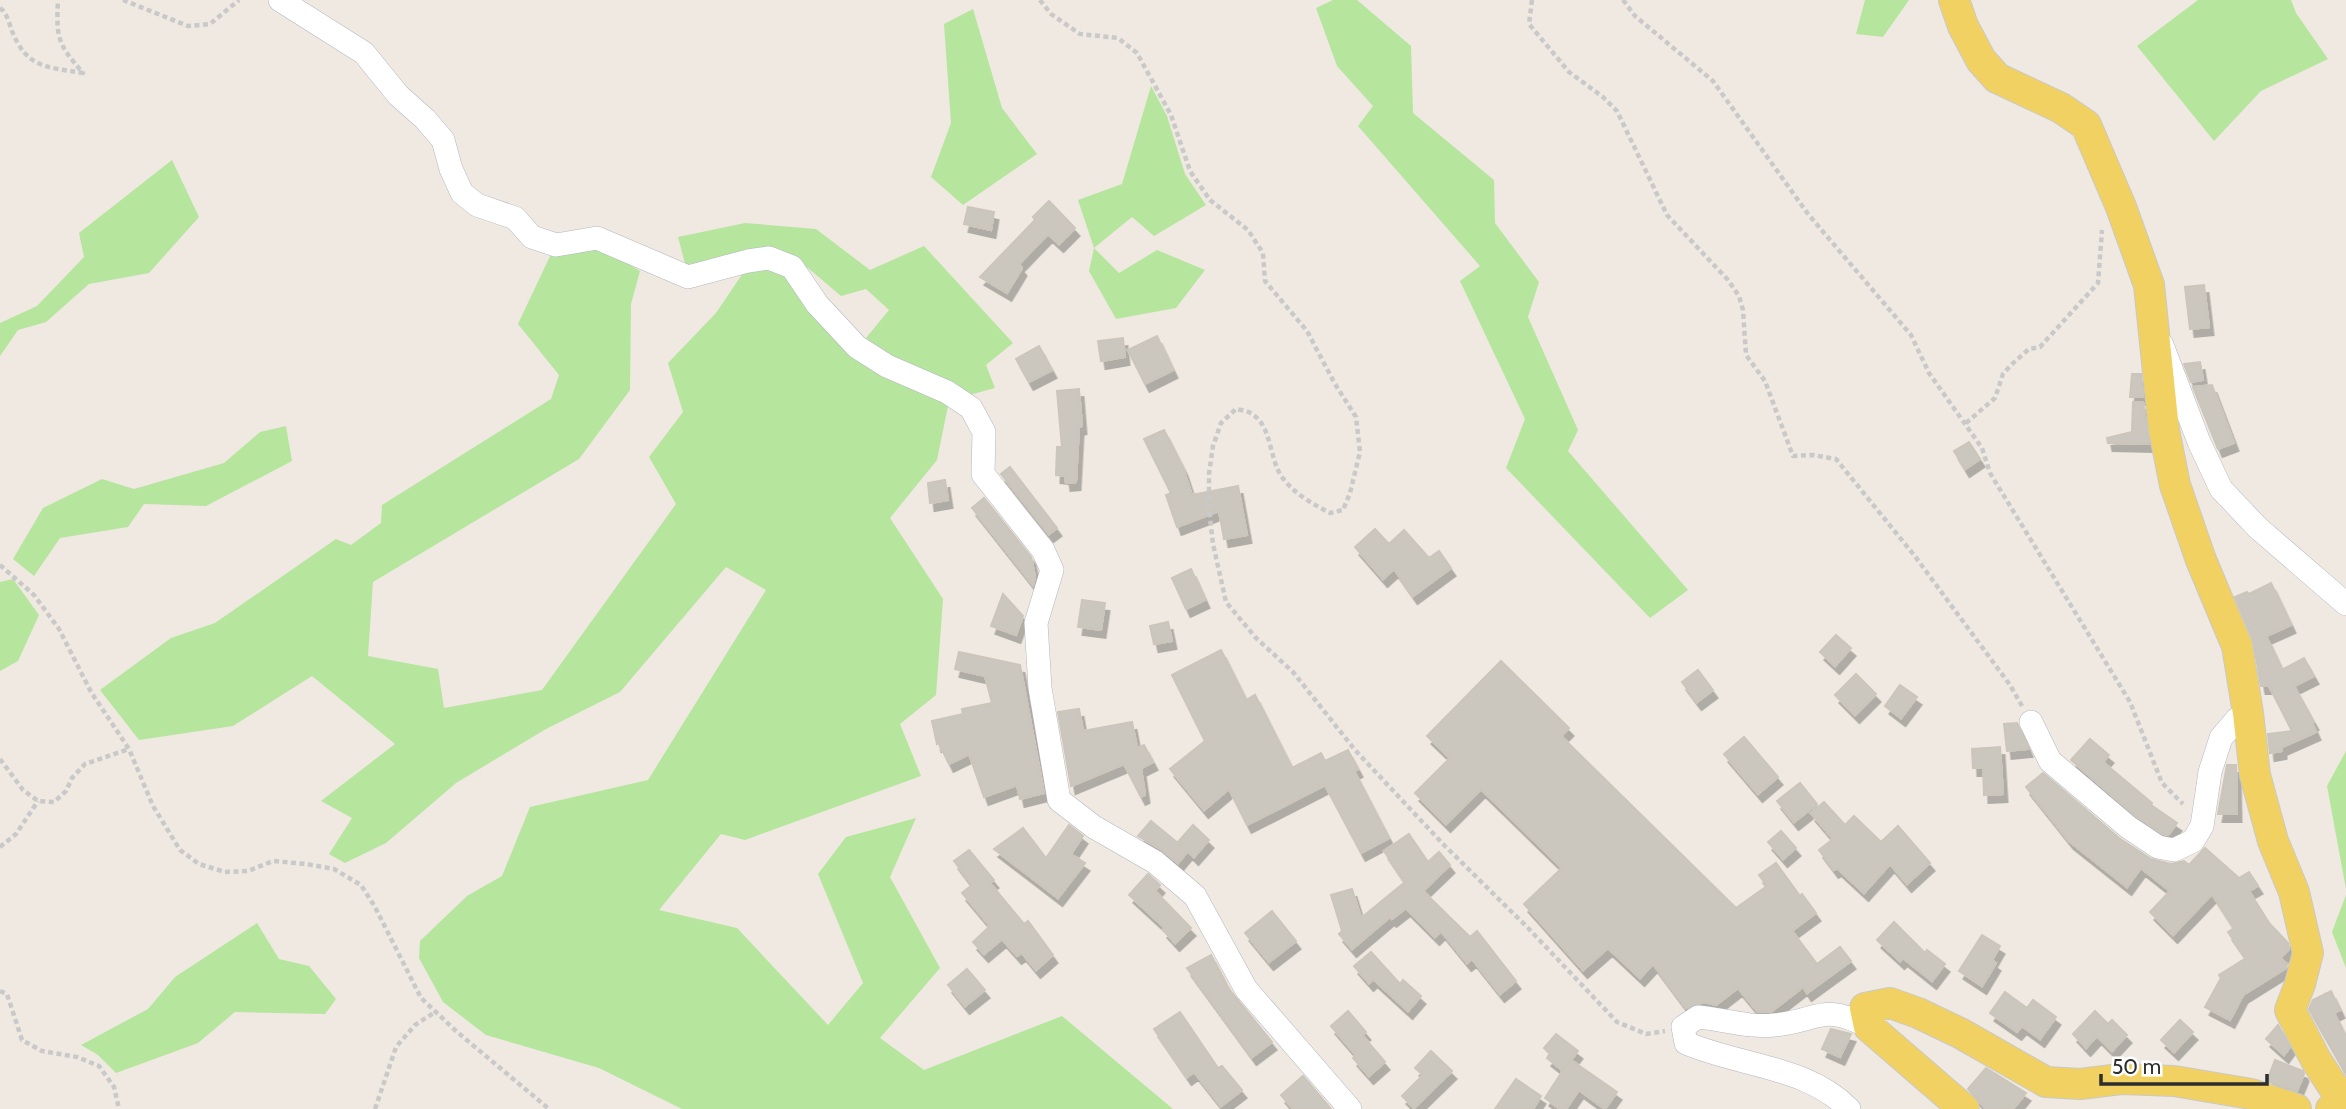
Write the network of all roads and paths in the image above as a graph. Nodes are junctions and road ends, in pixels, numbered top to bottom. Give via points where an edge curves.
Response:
1 (58, 0) edge
2 (123, 0) edge
3 (239, 0) edge
4 (281, 0) edge
5 (1040, 0) edge
6 (1532, 0) edge
7 (1623, 0) edge
8 (1954, 0) edge
9 (0, 8) edge
10 (2113, 188) junction
11 (2155, 328) junction
12 (1966, 422) junction
13 (0, 565) edge
14 (2346, 604) edge
15 (2248, 713) junction
16 (2031, 722) joint
17 (129, 749) junction
18 (0, 759) edge
19 (37, 801) junction
20 (2202, 826) junction
21 (0, 847) edge
22 (0, 991) edge
23 (435, 1012) junction
24 (1683, 1027) junction
25 (1869, 1027) junction
26 (119, 1109) edge
27 (375, 1109) edge
28 (549, 1109) edge
29 (1350, 1109) edge
30 (1849, 1109) edge
31 (1964, 1109) edge
32 (2296, 1109) edge
33 (2331, 1109) edge

1 - 9 path via 57,29 63,50 83,73 28,59
2 - 3 path via 188,26 210,24
4 - 29 street via 364,53 443,140 462,193 477,205 516,218 531,237 556,244 597,239 688,277 769,258 792,267 817,304 858,347 971,408 984,432 983,474 1043,550 1052,569 1036,623 1040,688 1059,800 1094,827 1156,862 1195,896 1246,989
5 - 24 path via 1051,14 1080,34 1118,38 1137,53 1171,115 1190,171 1210,200 1248,230 1263,253 1265,281 1307,331 1356,417 1360,452 1350,493 1343,510 1330,513 1306,500 1283,479 1265,429 1253,414 1236,409 1221,423 1209,474 1209,509 1226,602 1293,672 1364,760 1617,1022 1646,1034
6 - 16 path via 1529,24 1569,72 1616,111 1667,215 1739,296 1746,355 1765,381 1793,456 1836,459 1914,555 2010,685
7 - 12 path via 1635,16 1713,81 1808,214 1912,335 1929,373
8 - 10 main road via 1981,60 1997,78 2086,125
10 - 11 main road via 2149,285
10 - 12 path via 2100,242 2098,283 2040,347 2029,349 2011,365 1995,398
11 - 14 street via 2221,489 2258,528
11 - 15 main road via 2164,430 2175,485 2236,646
12 - 20 path via 1990,473 2130,702 2162,783
13 - 17 path via 34,595 58,629 91,692
15 - 20 street via 2221,737
15 - 33 main road via 2255,775 2273,841 2294,892 2308,953 2290,1010 2336,1091 2337,1104
16 - 20 street via 2050,761 2158,847 2174,850 2193,841
17 - 19 path via 85,764 54,802
17 - 23 path via 153,806 180,850 199,864 226,872 248,871 273,861 306,864 334,869 361,885 421,998
18 - 19 path
19 - 21 path via 16,834
22 - 26 path via 6,994 22,1040 42,1051 99,1066 114,1087
23 - 27 path via 415,1025 396,1047
23 - 28 path
24 - 25 street via 1698,1017 1774,1025 1827,1013 1847,1015
24 - 30 street via 1686,1043 1798,1078 1835,1094
25 - 31 main road
25 - 32 main road via 1865,1008 1890,1003 1960,1033 2046,1082 2175,1082 2251,1094

